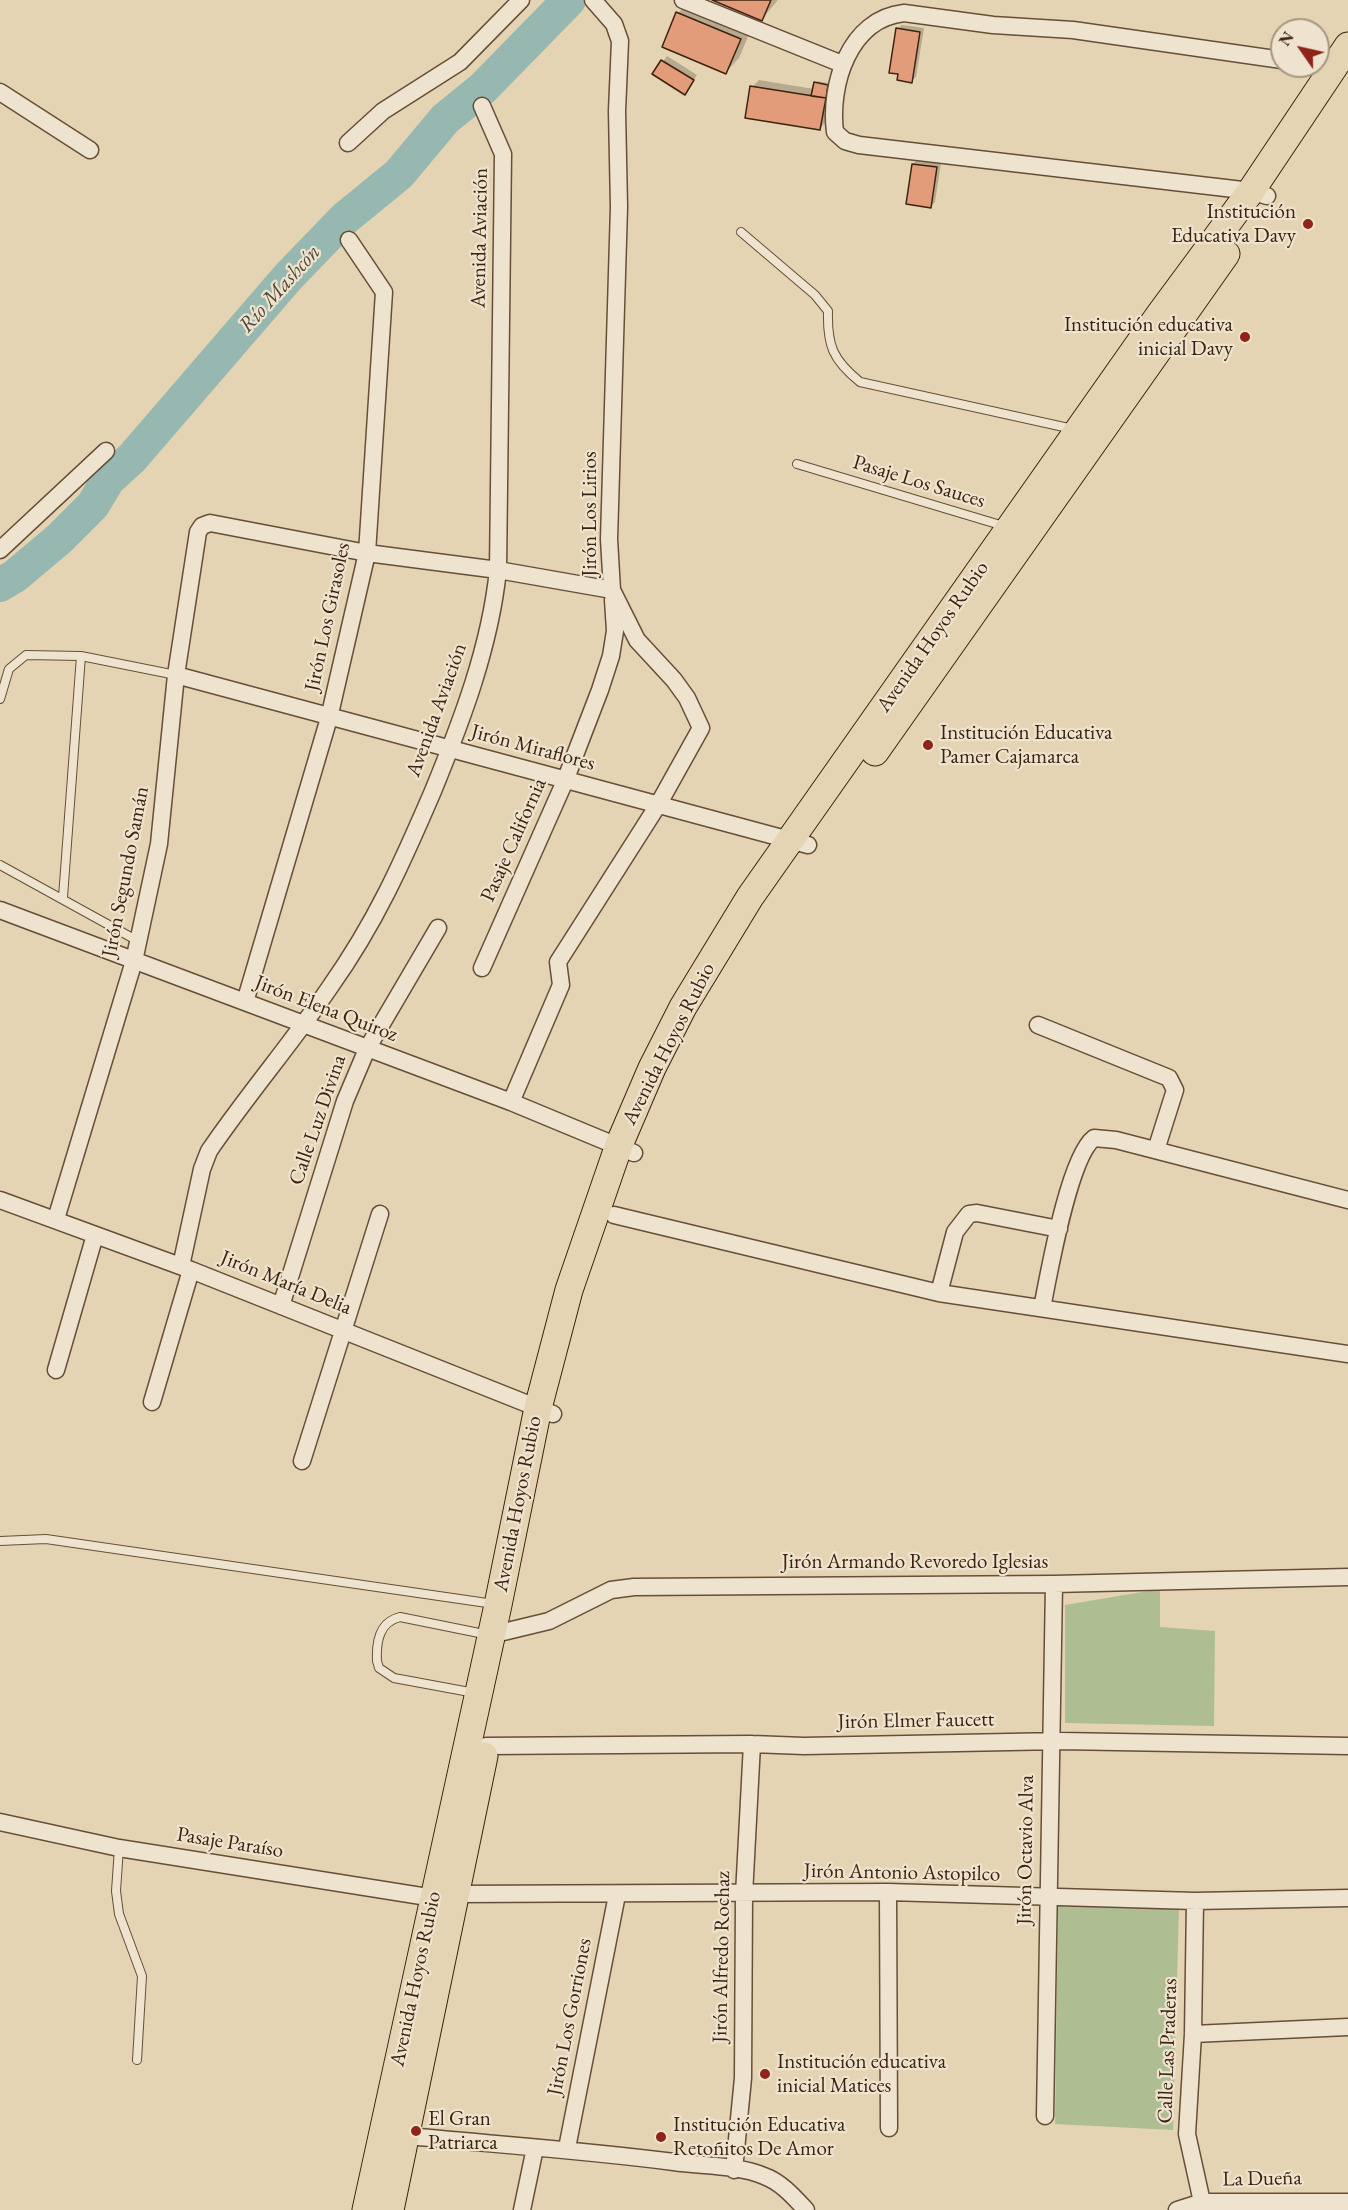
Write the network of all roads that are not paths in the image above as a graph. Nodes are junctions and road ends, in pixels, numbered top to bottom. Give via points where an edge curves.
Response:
1 (521, 0) edge
2 (683, 0) edge
3 (596, 2) edge
4 (1270, 58) edge
5 (842, 64) junction
6 (1339, 66) edge
7 (0, 92) edge
8 (482, 106) dead end
9 (348, 143) dead end
10 (90, 150) dead end
11 (1259, 193) junction
12 (741, 232) dead end
13 (349, 240) dead end
14 (1090, 432) junction
15 (106, 452) dead end
16 (797, 464) dead end
17 (1020, 531) junction
18 (0, 550) edge
19 (367, 553) junction
20 (498, 570) junction
21 (612, 590) junction
22 (81, 656) junction
23 (176, 675) junction
24 (0, 699) edge
25 (329, 718) junction
26 (450, 749) junction
27 (565, 781) junction
28 (658, 805) junction
29 (799, 843) junction
30 (0, 865) edge
31 (63, 897) junction
32 (0, 910) edge
33 (438, 928) dead end
34 (138, 940) junction
35 (134, 961) junction
36 (482, 968) dead end
37 (245, 1002) junction
38 (304, 1023) junction
39 (1038, 1025) dead end
40 (366, 1049) junction
41 (511, 1102) junction
42 (627, 1149) junction
43 (1156, 1150) junction
44 (0, 1200) edge
45 (1348, 1200) edge
46 (380, 1214) dead end
47 (614, 1215) junction
48 (56, 1219) junction
49 (1059, 1229) junction
50 (95, 1235) junction
51 (186, 1268) junction
52 (939, 1293) junction
53 (281, 1306) junction
54 (1042, 1308) junction
55 (343, 1330) junction
56 (1348, 1354) edge
57 (56, 1370) dead end
58 (152, 1402) dead end
59 (545, 1411) junction
60 (302, 1461) dead end
61 (0, 1540) edge
62 (1348, 1577) edge
63 (1054, 1584) junction
64 (498, 1605) junction
65 (500, 1634) junction
66 (478, 1694) junction
67 (1050, 1741) junction
68 (752, 1744) junction
69 (486, 1746) junction
70 (1348, 1746) edge
71 (0, 1822) edge
72 (119, 1848) junction
73 (888, 1892) junction
74 (617, 1894) junction
75 (744, 1895) junction
76 (444, 1896) junction
77 (1048, 1898) junction
78 (1348, 1898) edge
79 (1195, 1901) junction
80 (1348, 2027) edge
81 (1193, 2034) junction
82 (137, 2060) dead end
83 (1045, 2116) dead end
84 (889, 2128) dead end
85 (394, 2135) junction
86 (535, 2148) junction
87 (567, 2148) junction
88 (734, 2170) junction
89 (1202, 2202) junction
90 (1348, 2202) edge
91 (366, 2210) edge
92 (390, 2210) edge
93 (522, 2210) edge
94 (806, 2210) edge
95 (1177, 2210) edge

1 - 9 street via 460,62 383,111
2 - 5 street
3 - 21 street, Jirón Los Lirios via 614,24 620,41 609,538
4 - 5 street via 1073,30 993,25 904,13 893,14 868,27
5 - 11 street via 832,109 835,132 852,143
6 - 11 main road, Avenida Hoyos Rubio
7 - 10 street
8 - 20 street, Avenida Aviación via 503,154
11 - 14 main road, Avenida Hoyos Rubio via 1160,314
12 - 14 lane via 815,295 828,311 828,334 834,355 860,382
13 - 19 street, Jirón Los Girasoles via 384,292
14 - 17 main road, Avenida Hoyos Rubio
15 - 18 street
16 - 17 lane, Pasaje Los Sauces
17 - 29 main road, Avenida Hoyos Rubio
19 - 20 street
19 - 23 street, Jirón Segundo Samán via 210,523 202,526
19 - 25 street, Jirón Los Girasoles
20 - 21 street
20 - 26 street, Avenida Aviación via 494,610 482,655
21 - 27 street, Pasaje California via 615,631 611,656
21 - 28 street, Jirón Los Lirios via 637,640 674,680 701,722 700,734
22 - 23 lane
22 - 24 lane via 26,655 9,669
22 - 31 lane
23 - 25 street, Jirón Miraflores
23 - 34 street, Jirón Segundo Samán via 159,844
25 - 26 street, Jirón Miraflores
25 - 37 street, Jirón Los Girasoles
26 - 27 street, Jirón Miraflores
26 - 38 street, Avenida Aviación via 382,906
27 - 28 street, Jirón Miraflores
27 - 36 street, Pasaje California
28 - 29 street, Jirón Miraflores
28 - 41 street, Jirón Los Lirios via 558,962 561,986
29 - 42 main road, Avenida Hoyos Rubio via 750,897 682,1007
30 - 31 lane
31 - 34 lane
32 - 35 street, Jirón Elena Quiroz
33 - 40 street, Calle Luz Divina
34 - 35 street, Jirón Segundo Samán
35 - 37 street, Jirón Elena Quiroz
35 - 48 street, Jirón Segundo Samán
37 - 38 street, Jirón Elena Quiroz
38 - 40 street, Jirón Elena Quiroz
38 - 51 street, Avenida Aviación via 209,1151 202,1170
39 - 43 street via 1169,1078 1175,1090
40 - 41 street, Jirón Elena Quiroz
40 - 53 street, Calle Luz Divina via 342,1110
41 - 42 street, Jirón Elena Quiroz
42 - 47 main road, Avenida Hoyos Rubio
42 - 59 main road, Avenida Hoyos Rubio via 569,1290
43 - 45 street
43 - 49 street via 1102,1137 1087,1144
44 - 48 street, Jirón María Delia
46 - 55 street
47 - 52 street
47 - 59 main road, Avenida Hoyos Rubio
48 - 50 street, Jirón María Delia
49 - 52 street via 969,1214 954,1232
49 - 54 street
50 - 51 street, Jirón María Delia
50 - 57 street
51 - 53 street, Jirón María Delia
51 - 58 street, Avenida Aviación
52 - 54 street
53 - 55 street, Jirón María Delia
54 - 56 street
55 - 59 street, Jirón María Delia
55 - 60 street
59 - 64 main road, Avenida Hoyos Rubio
59 - 65 main road, Avenida Hoyos Rubio
61 - 64 lane via 46,1539
62 - 63 street, Jirón Armando Revoredo Iglesias
63 - 65 street, Jirón Armando Revoredo Iglesias via 634,1587 611,1590 549,1621
63 - 67 street, Jirón Octavio Alva
64 - 65 main road, Avenida Hoyos Rubio
65 - 66 main road, Avenida Hoyos Rubio
65 - 66 lane via 400,1617 381,1631 377,1661 385,1673
65 - 69 main road, Avenida Hoyos Rubio
66 - 76 main road, Avenida Hoyos Rubio
67 - 68 street, Jirón Elmer Faucett
67 - 70 street, Jirón Elmer Faucett
67 - 77 street, Jirón Octavio Alva
68 - 69 street, Jirón Elmer Faucett
68 - 75 street, Jirón Alfredo Rochaz
69 - 76 main road, Avenida Hoyos Rubio
71 - 72 street, Pasaje Paraíso
72 - 76 street, Pasaje Paraíso
72 - 82 lane via 119,1914 142,1976
73 - 75 street, Jirón Antonio Astopilco
73 - 77 street, Jirón Antonio Astopilco
73 - 84 street
74 - 75 street, Jirón Antonio Astopilco
74 - 76 street, Jirón Antonio Astopilco
74 - 87 street, Jirón Los Gorriones
75 - 88 street, Jirón Alfredo Rochaz via 743,2078
76 - 85 main road, Avenida Hoyos Rubio
77 - 79 street, Jirón Antonio Astopilco
77 - 83 street, Jirón Octavio Alva
78 - 79 street, Jirón Antonio Astopilco
79 - 81 street, Calle Las Praderas
80 - 81 street
81 - 89 street, Calle Las Praderas via 1187,2134
85 - 86 street
85 - 91 main road, Avenida Hoyos Rubio
85 - 92 main road, Avenida Hoyos Rubio
86 - 87 street
86 - 93 street
87 - 88 street
88 - 94 street via 764,2175 790,2192
89 - 90 street, La Dueña
89 - 95 street, La Dueña

